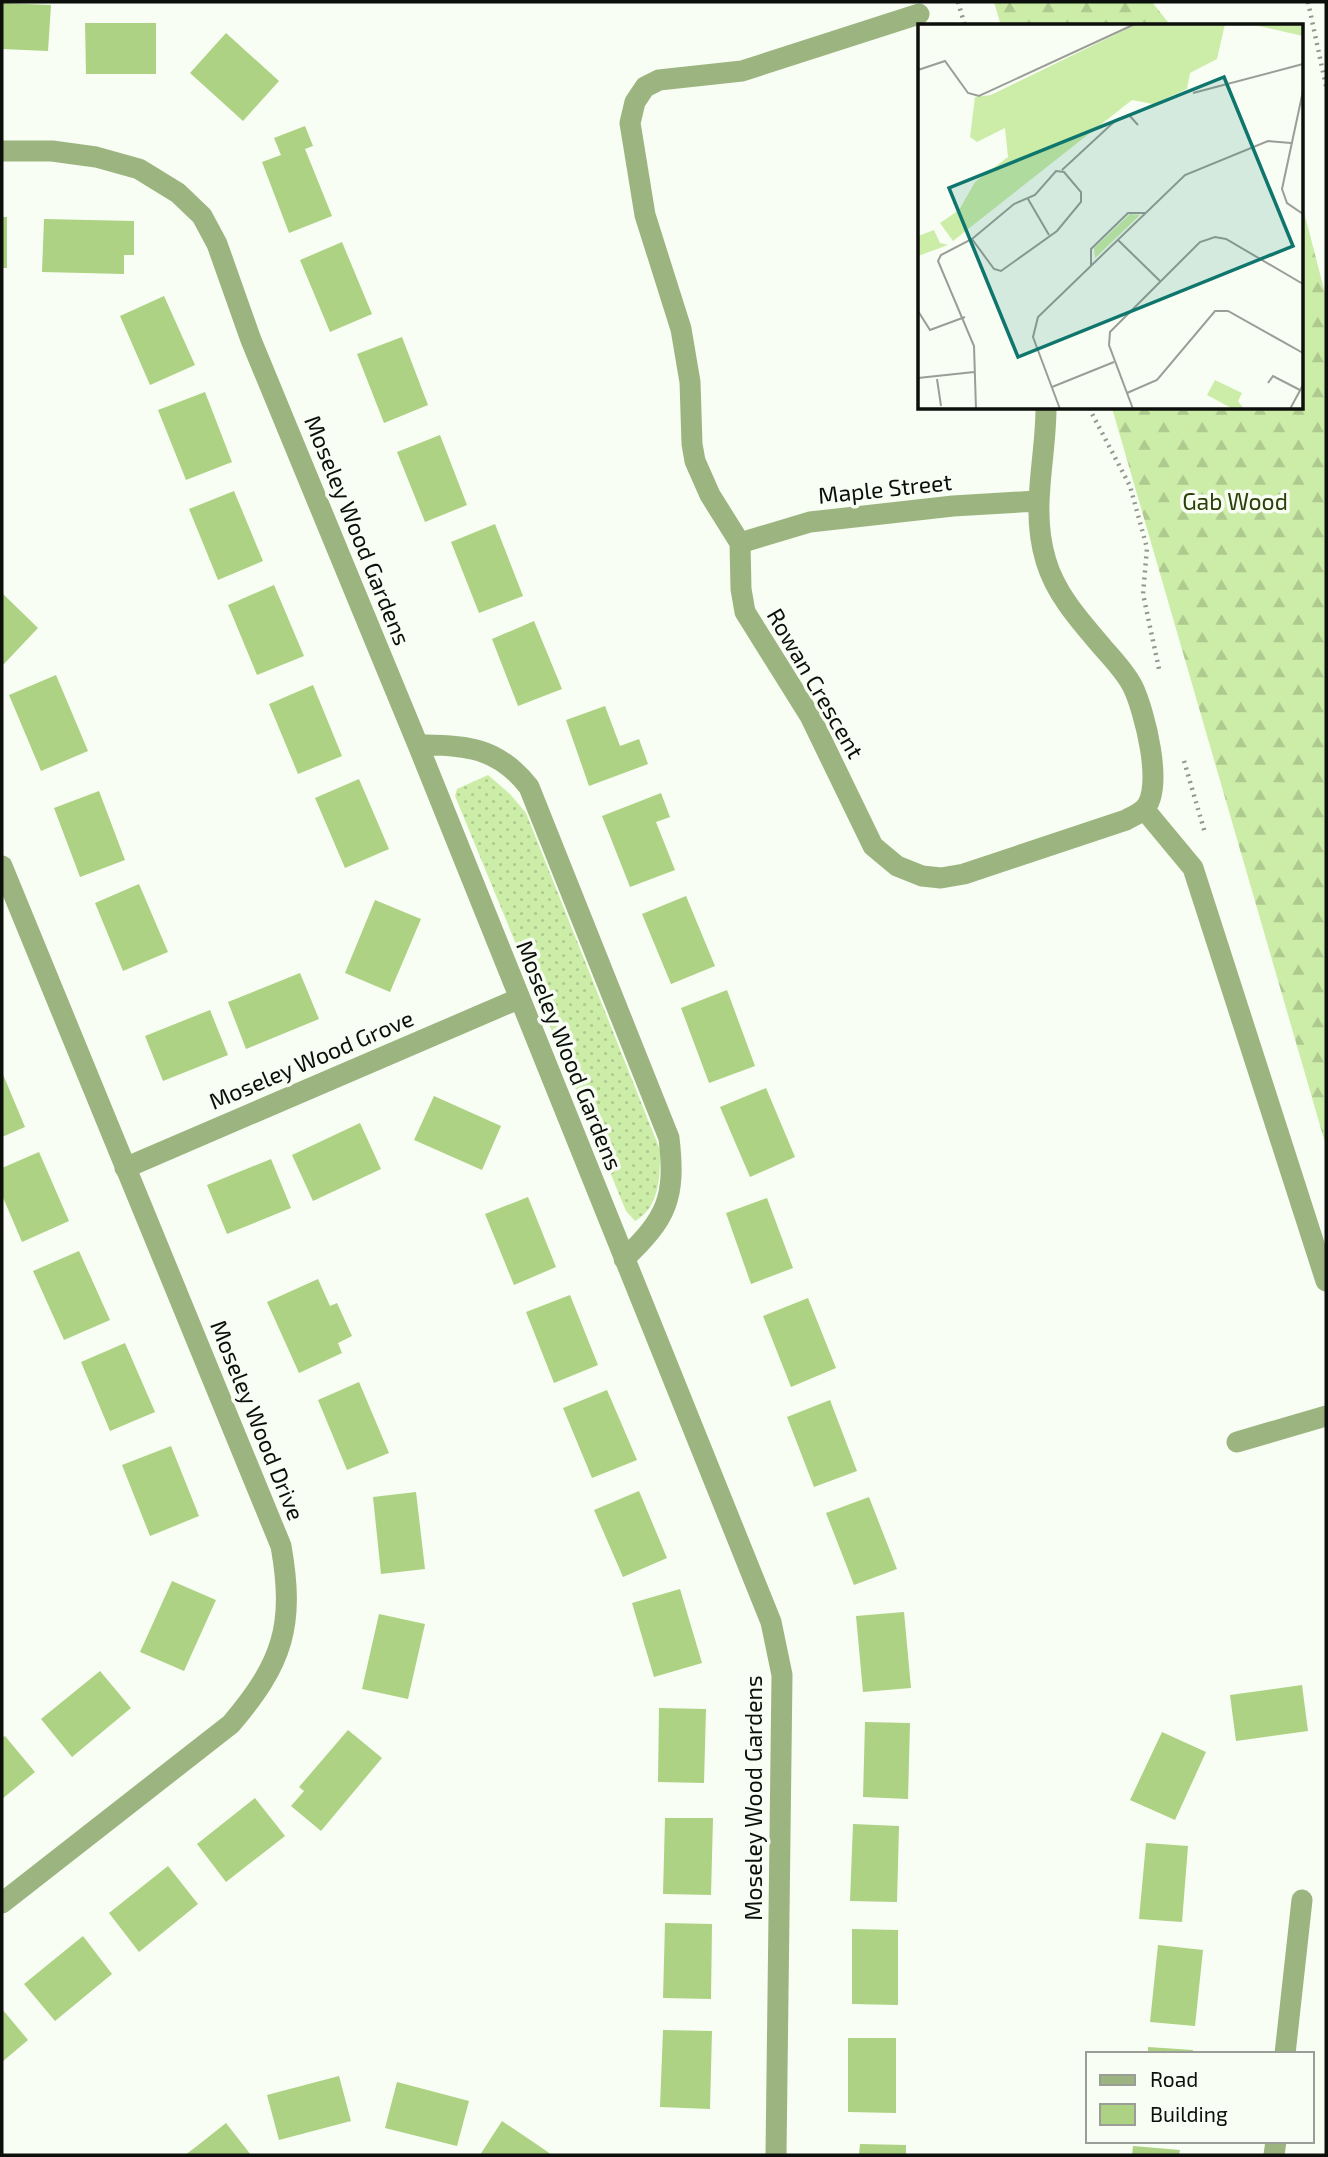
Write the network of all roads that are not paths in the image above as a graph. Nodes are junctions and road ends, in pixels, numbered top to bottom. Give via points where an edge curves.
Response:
1 (920, 14) edge
2 (2, 151) edge
3 (1046, 410) edge
4 (1038, 501) junction
5 (740, 543) junction
6 (418, 745) junction
7 (1144, 809) junction
8 (2, 866) edge
9 (518, 999) junction
10 (125, 1168) junction
11 (624, 1259) junction
12 (1326, 1281) edge
13 (1326, 1416) edge
14 (1237, 1442) dead end
15 (1303, 1900) dead end
16 (2, 1903) edge
17 (1285, 2052) edge
18 (776, 2155) edge

1 - 5 street via 742,71 659,80 645,88 635,102 631,123 640,191 681,329 695,461
2 - 6 street, Moseley Wood Gardens via 52,151 139,169 178,193 202,216
3 - 4 street
4 - 5 street, Maple Street via 810,522
4 - 7 street via 1043,549 1055,582 1133,686 1146,723 1152,767 1151,797
5 - 7 street, Rowan Crescent via 745,612 815,725 873,846 897,866 922,876 964,874 1126,820
6 - 9 street, Moseley Wood Gardens
6 - 11 street via 456,744 478,750 519,774 534,800 669,1138 671,1186 664,1212 650,1234
7 - 12 street via 1193,868
8 - 10 street, Moseley Wood Drive
9 - 10 street, Moseley Wood Grove
9 - 11 street, Moseley Wood Gardens
10 - 16 street, Moseley Wood Drive via 281,1546 287,1581 286,1620 275,1661 257,1693 231,1724
11 - 18 street, Moseley Wood Gardens via 771,1622 782,1675
13 - 14 street
15 - 17 street

